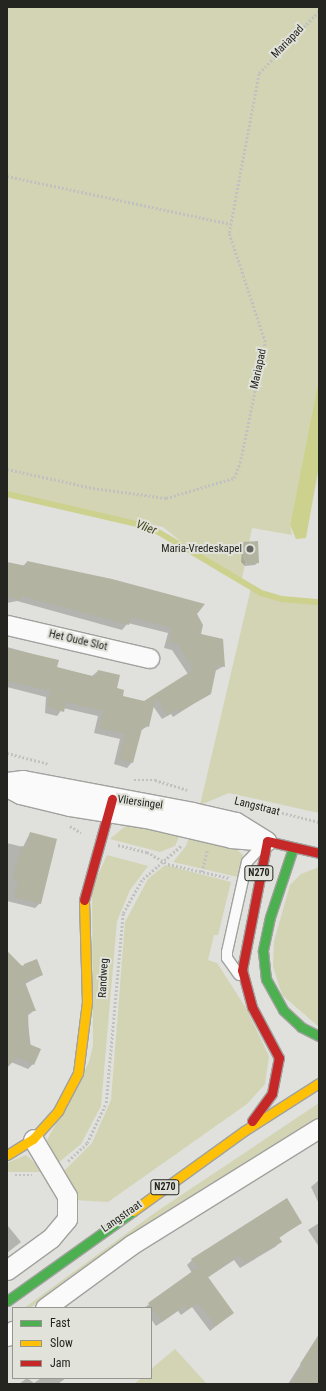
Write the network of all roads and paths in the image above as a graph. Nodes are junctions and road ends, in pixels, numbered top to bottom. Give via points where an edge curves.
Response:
1 (319, 11) edge
2 (7, 176) edge
3 (230, 224) junction
4 (7, 469) edge
5 (7, 625) edge
6 (149, 658) dead end
7 (7, 782) edge
8 (7, 787) edge
9 (242, 803) dead end
10 (111, 806) junction
11 (319, 822) edge
12 (188, 828) junction
13 (267, 841) junction
14 (293, 848) junction
15 (319, 853) edge
16 (163, 860) junction
17 (234, 880) dead end
18 (244, 981) junction
19 (319, 1036) edge
20 (319, 1083) edge
21 (319, 1128) edge
22 (244, 1131) junction
23 (33, 1139) junction
24 (7, 1155) edge
25 (56, 1173) junction
26 (7, 1270) edge
27 (7, 1301) edge
28 (46, 1307) edge

1 - 3 path, Mariapad via 259,72
2 - 3 path
3 - 4 path, Mariapad via 229,233 265,342 234,478 166,498 93,488
5 - 6 street, Het Oude Slot
7 - 10 street, Vliersingel via 23,780
8 - 10 street, Vliersingel via 20,794
9 - 11 path, Langstraat
10 - 12 street, Vliersingel
10 - 13 street, Vliersingel via 146,802 236,822
10 - 23 main road, Randweg via 89,872 82,908 87,1002 78,1073 58,1111
12 - 13 street, Vliersingel via 232,838
12 - 16 path, Randweg via 180,847
13 - 14 main road, Vliersingel
13 - 18 main road, N270 via 242,951
13 - 18 lane, N270 via 247,862 226,952 227,958
14 - 15 main road
14 - 19 main road, N270 via 270,917 263,951 266,979 283,1010 301,1027
16 - 17 path
16 - 25 path, Randweg via 135,889 123,913 104,1110 88,1143
18 - 22 main road, N270 via 252,1007 279,1058 272,1093
20 - 22 main road, Langstraat / N270
21 - 28 street via 131,1245
22 - 27 main road, Langstraat / N270
23 - 24 main road, Randweg
23 - 25 street
25 - 26 street via 67,1196 66,1219 51,1238

